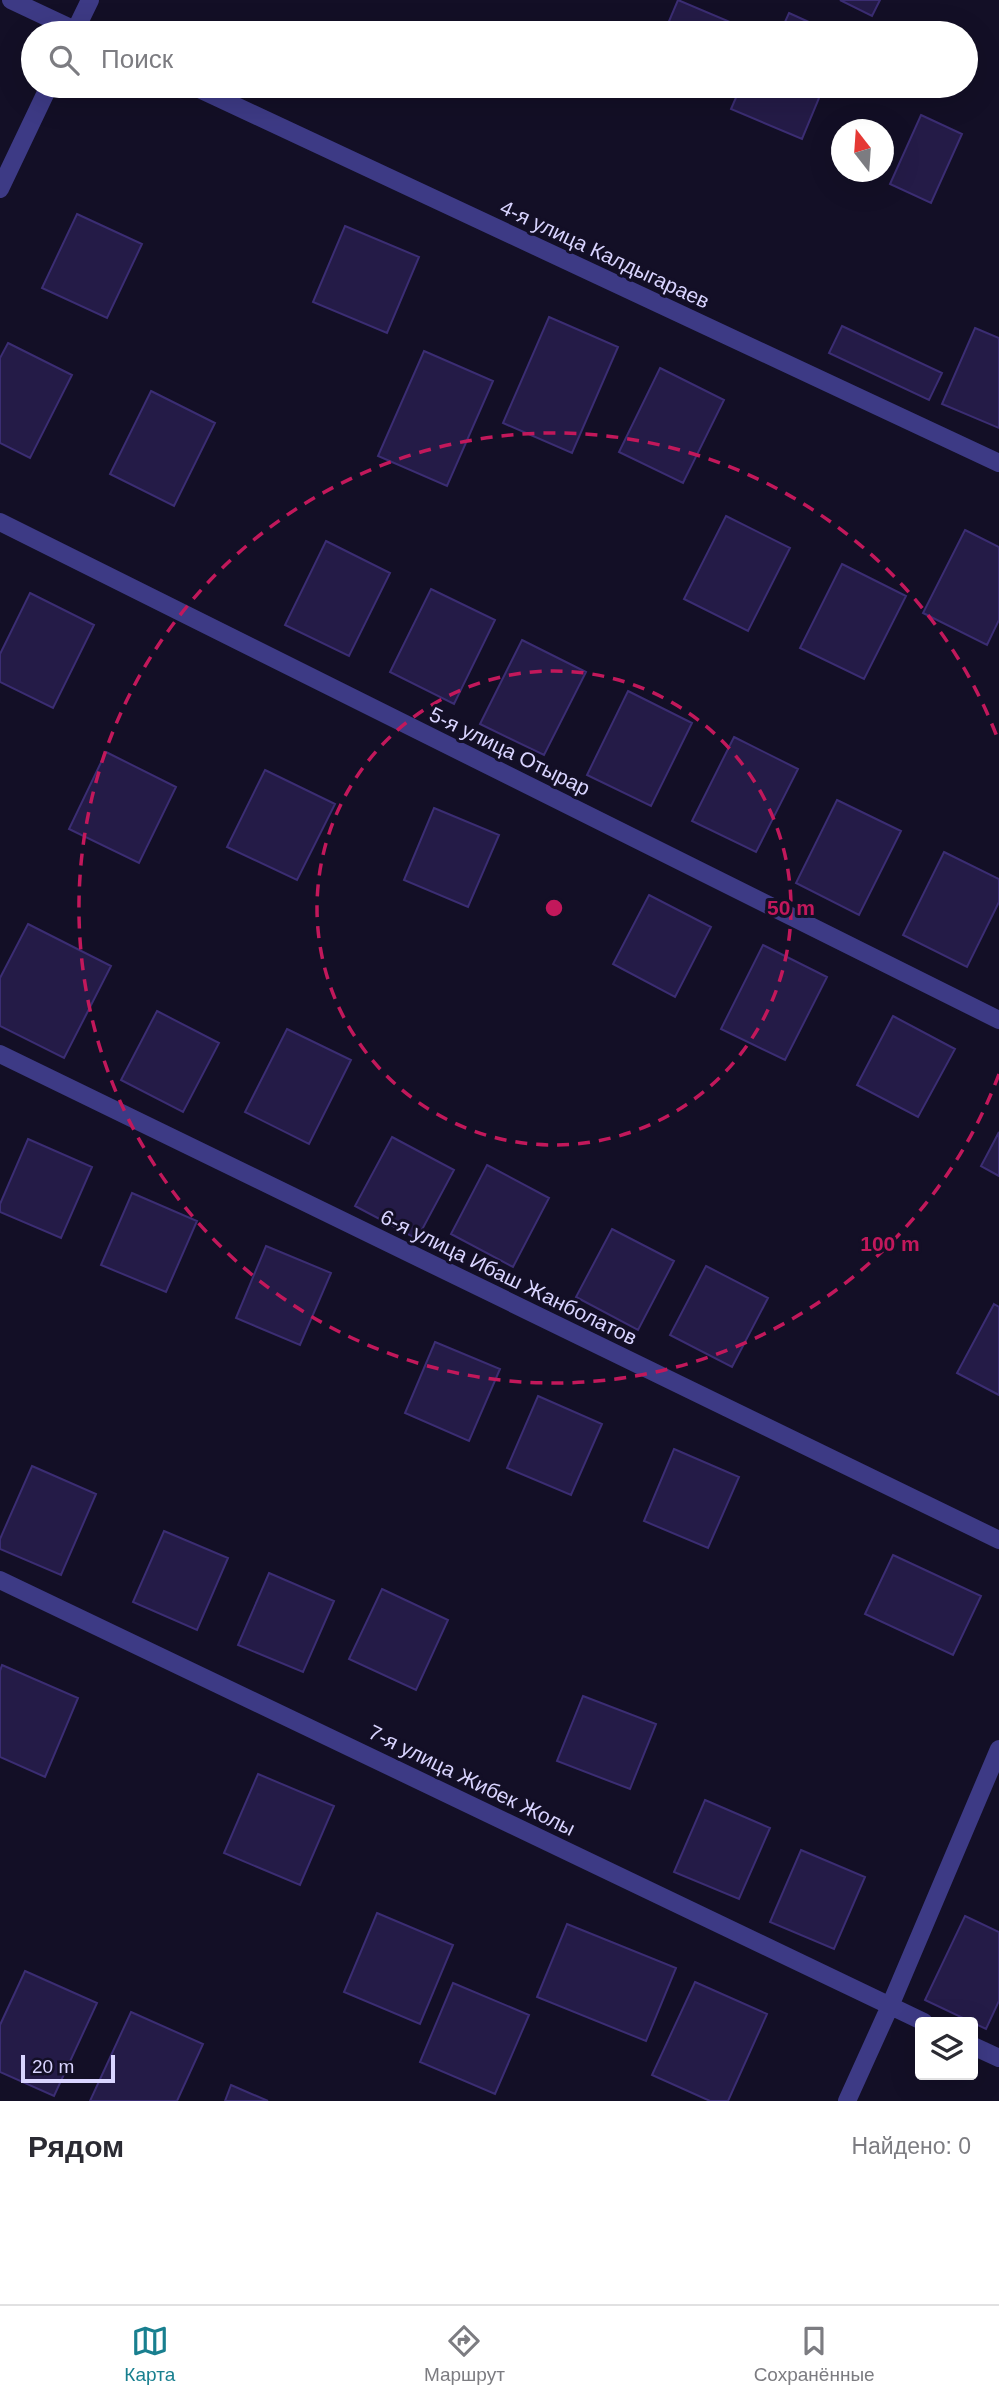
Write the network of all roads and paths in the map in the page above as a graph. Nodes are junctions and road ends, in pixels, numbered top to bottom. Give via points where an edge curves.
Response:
1 (11, 0) edge
2 (90, 0) edge
3 (54, 21) edge
4 (81, 21) edge
5 (43, 98) edge
6 (219, 98) edge
7 (0, 189) edge
8 (999, 463) edge
9 (0, 522) edge
10 (999, 1020) edge
11 (0, 1054) edge
12 (999, 1540) edge
13 (0, 1580) edge
14 (999, 1749) edge
15 (890, 2006) junction
16 (915, 2018) edge
17 (978, 2048) edge
18 (999, 2058) edge
19 (847, 2101) edge

1 - 3 street
2 - 4 street
5 - 7 street
6 - 8 street, 4-я улица Калдыгараев
9 - 10 street, 5-я улица Отырар
11 - 12 street, 6-я улица Ибаш Жанболатов
13 - 15 street, 7-я улица Жибек Жолы
14 - 15 street
15 - 16 street, 7-я улица Жибек Жолы
15 - 19 street
17 - 18 street

